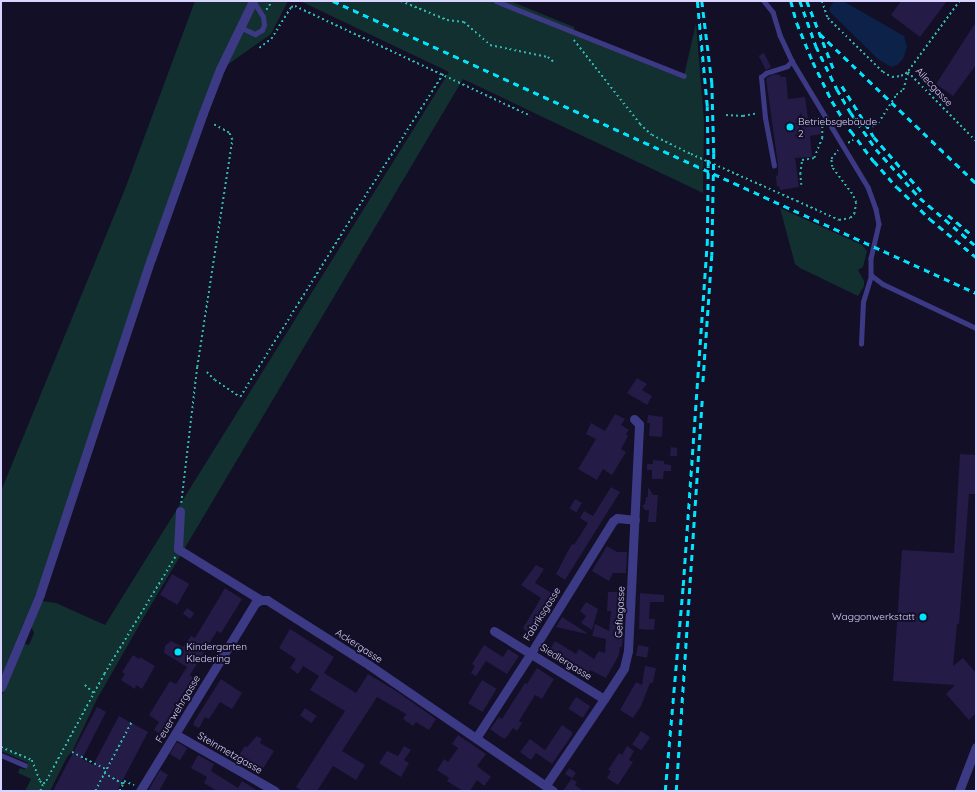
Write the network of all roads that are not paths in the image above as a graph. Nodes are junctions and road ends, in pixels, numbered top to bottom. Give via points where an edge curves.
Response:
1 (253, 1) edge
2 (496, 1) edge
3 (764, 1) edge
4 (240, 27) junction
5 (792, 61) junction
6 (684, 76) dead end
7 (774, 166) dead end
8 (871, 275) junction
9 (976, 328) edge
10 (861, 344) dead end
11 (634, 419) dead end
12 (180, 511) road end
13 (635, 520) junction
14 (261, 600) junction
15 (494, 631) dead end
16 (531, 653) junction
17 (1, 687) edge
18 (604, 699) junction
19 (175, 734) junction
20 (476, 738) junction
21 (976, 747) edge
22 (1, 755) edge
23 (25, 765) dead end
24 (546, 785) junction
25 (136, 791) edge
26 (274, 791) edge
27 (553, 791) edge
28 (959, 791) edge

1 - 4 street
1 - 4 lane via 263,17 262,30 255,34
2 - 6 lane
3 - 5 lane via 773,12
4 - 17 street via 220,70 163,225 40,594
5 - 7 lane via 787,66 761,77
5 - 8 lane via 868,187 879,224 870,258
8 - 9 lane via 883,284
8 - 10 lane via 863,302
11 - 13 street, Gefiagasse via 639,424
12 - 14 street, Ackergasse via 179,550
13 - 16 street, Fabriksgasse via 617,518 613,521
13 - 18 street, Gefiagasse via 628,651 624,668
14 - 19 street, Feuerwehrgasse via 255,603
14 - 20 street, Ackergasse via 267,600 369,665
15 - 16 street, Siedlergasse
16 - 18 street, Siedlergasse
16 - 20 street, Fabriksgasse
18 - 24 street, Gefiagasse
19 - 25 street, Feuerwehrgasse
19 - 26 street, Steinmetzgasse
20 - 24 street, Ackergasse
21 - 28 street
22 - 23 lane
24 - 27 street, Ackergasse

